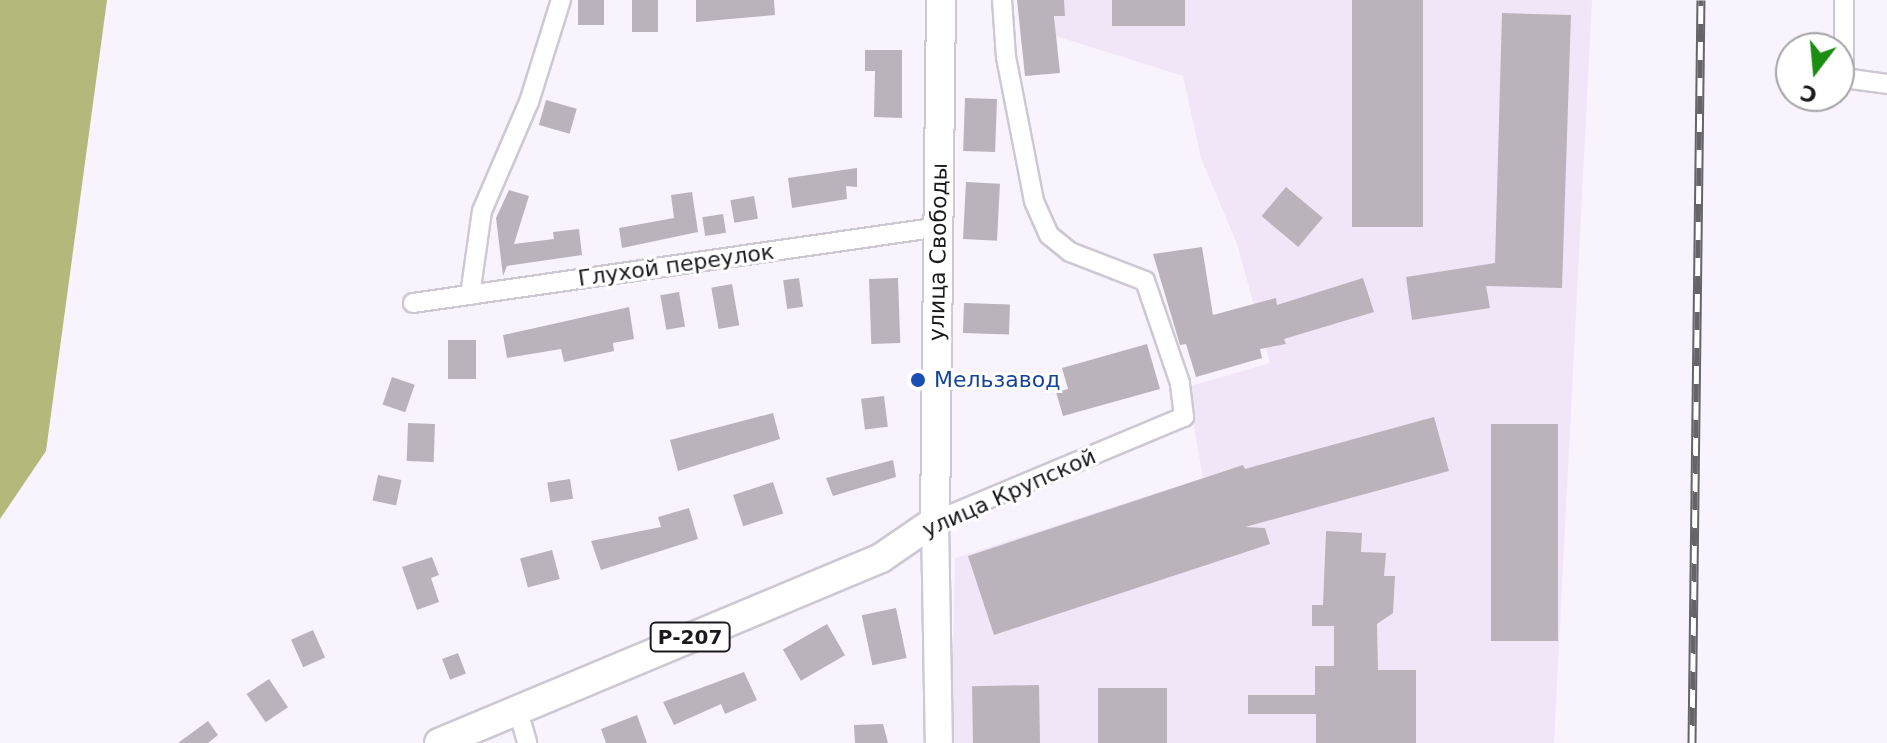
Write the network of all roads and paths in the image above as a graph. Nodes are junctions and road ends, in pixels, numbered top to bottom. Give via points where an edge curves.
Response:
1 (561, 0) edge
2 (941, 0) edge
3 (1002, 0) edge
4 (1844, 0) edge
5 (1887, 84) edge
6 (940, 227) junction
7 (470, 295) junction
8 (413, 303) dead end
9 (935, 521) junction
10 (517, 707) junction
11 (439, 743) edge
12 (527, 743) edge
13 (939, 743) edge

1 - 7 street via 529,102 482,211
2 - 6 main road, улица Свободы
3 - 9 street, улица Крупской via 1006,57 1034,201 1049,235 1070,252 1145,281 1180,383 1184,417
4 - 5 street via 1844,78
6 - 7 street, Глухой переулок
6 - 9 main road, улица Свободы
7 - 8 street, Глухой переулок
9 - 10 main road, улица Крупской / Р-207 via 881,558
9 - 13 street, улица Свободы
10 - 11 main road, улица Крупской / Р-207
10 - 12 street

